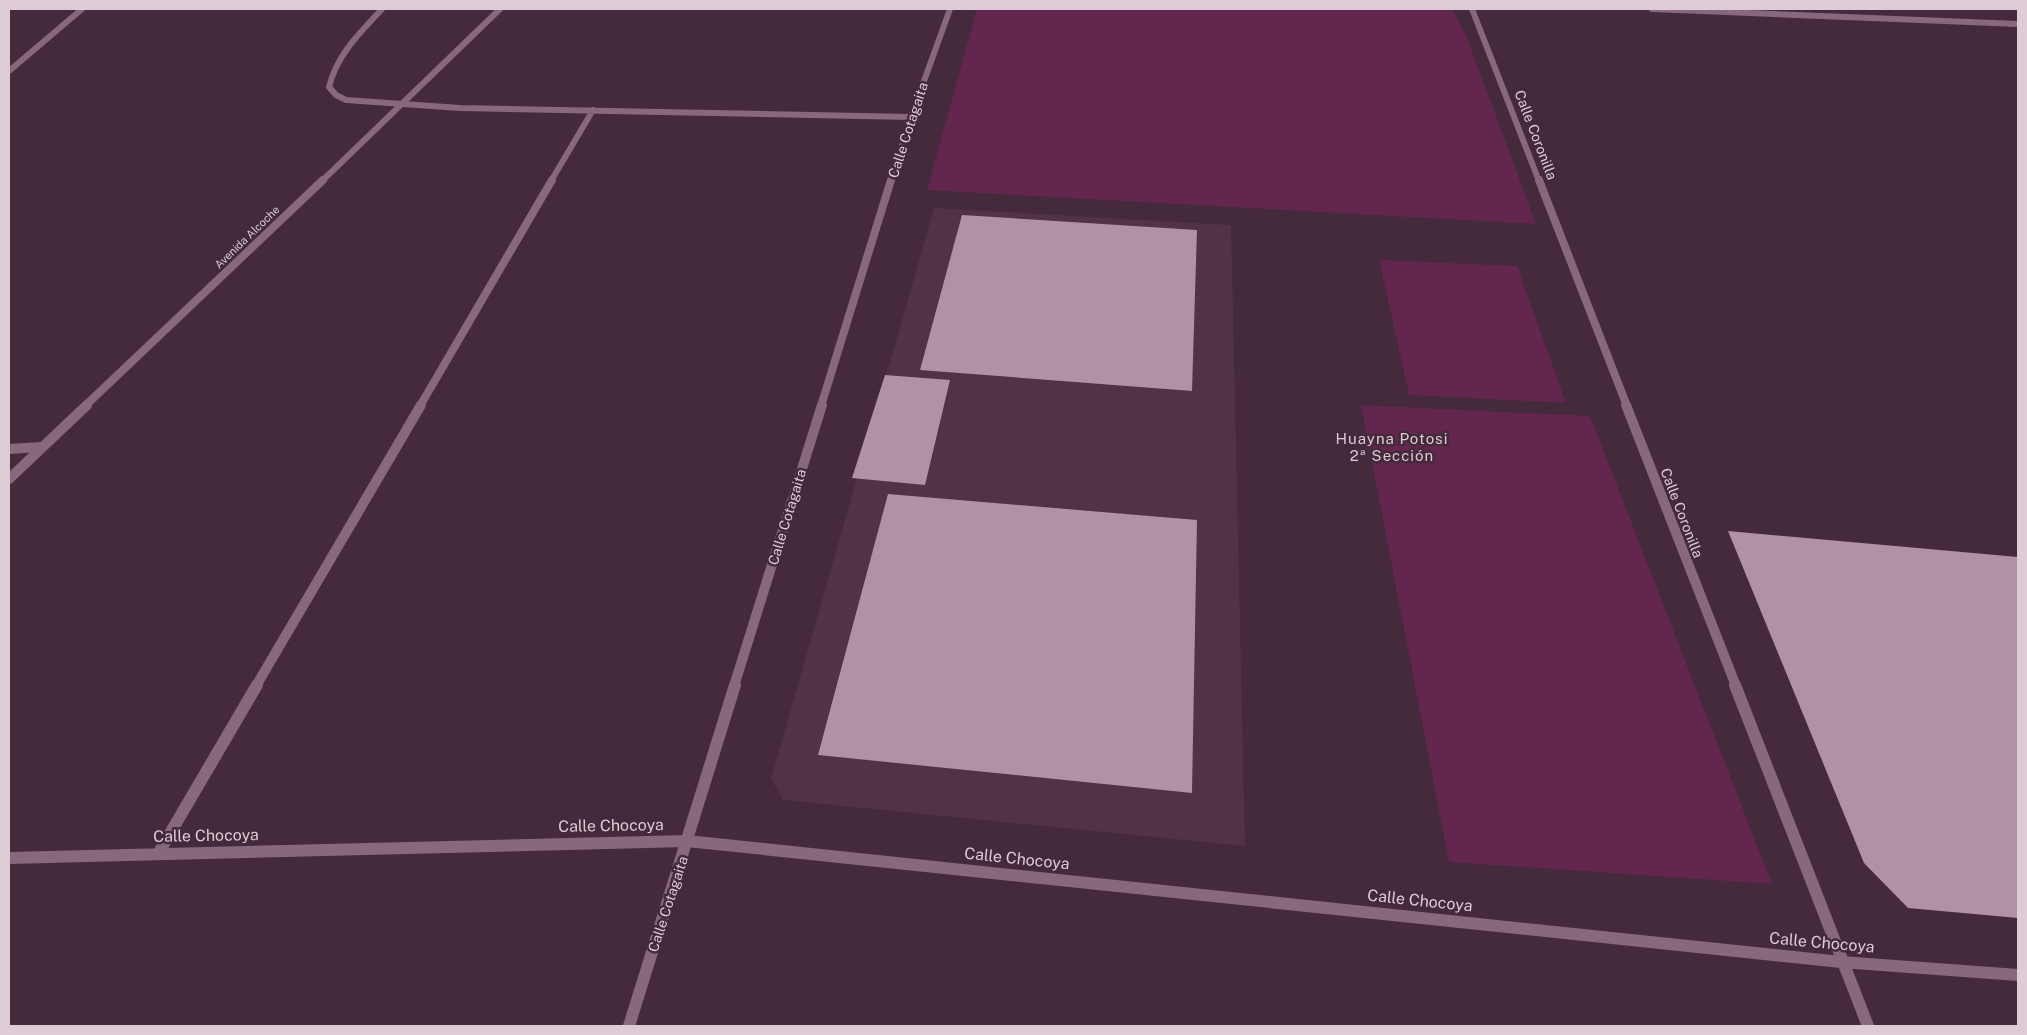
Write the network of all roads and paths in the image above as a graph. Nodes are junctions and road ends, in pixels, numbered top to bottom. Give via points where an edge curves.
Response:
1 (82, 9) edge
2 (382, 9) edge
3 (500, 9) edge
4 (950, 9) edge
5 (1472, 9) edge
6 (1652, 9) edge
7 (1754, 9) edge
8 (1759, 15) junction
9 (2018, 24) edge
10 (9, 71) edge
11 (402, 105) junction
12 (593, 110) junction
13 (911, 117) junction
14 (42, 447) junction
15 (9, 449) edge
16 (9, 480) edge
17 (687, 841) junction
18 (158, 854) junction
19 (9, 858) edge
20 (1841, 962) junction
21 (2018, 975) edge
22 (629, 1026) edge
23 (1868, 1026) edge

1 - 10 street
2 - 11 street via 338,62 330,76 329,86 346,100
3 - 11 street, Avenida Alcoche
4 - 13 street, Calle Cotagaita
5 - 20 street, Calle Coronilla
6 - 8 street
7 - 8 street
8 - 9 street
11 - 12 street
11 - 14 street, Avenida Alcoche
12 - 13 street
12 - 18 street
13 - 17 street, Calle Cotagaita
14 - 15 street
14 - 16 street, Avenida Alcoche
17 - 18 street, Calle Chocoya
17 - 20 street, Calle Chocoya
17 - 22 street, Calle Cotagaita
18 - 19 street, Calle Chocoya
20 - 21 street, Calle Chocoya
20 - 23 street, Calle Coronilla

